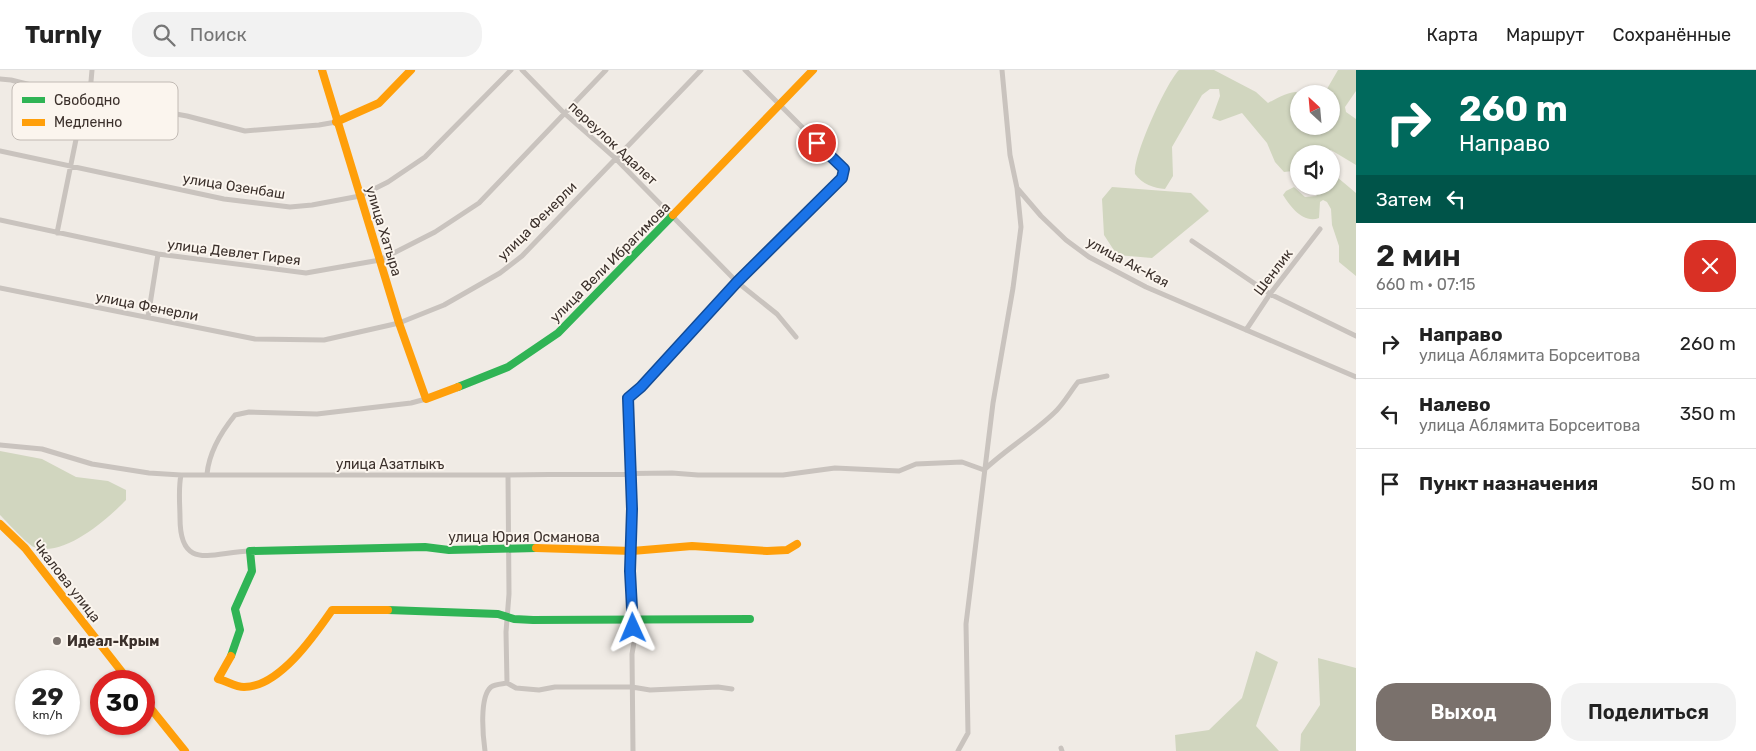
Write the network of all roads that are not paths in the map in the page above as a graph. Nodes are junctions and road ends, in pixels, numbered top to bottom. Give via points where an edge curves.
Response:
1 (322, 70) edge
2 (411, 70) edge
3 (511, 70) edge
4 (522, 70) edge
5 (606, 70) edge
6 (702, 70) edge
7 (746, 70) edge
8 (812, 70) edge
9 (1002, 70) edge
10 (0, 79) edge
11 (14, 82) edge
12 (781, 104) junction
13 (564, 113) junction
14 (178, 114) edge
15 (336, 122) junction
16 (76, 140) edge
17 (0, 151) edge
18 (615, 158) junction
19 (70, 167) junction
20 (1018, 188) junction
21 (360, 196) junction
22 (673, 216) junction
23 (0, 220) edge
24 (1320, 229) dead end
25 (56, 233) junction
26 (1192, 241) dead end
27 (158, 254) junction
28 (380, 260) junction
29 (737, 282) junction
30 (0, 288) edge
31 (1270, 294) junction
32 (148, 317) junction
33 (399, 323) junction
34 (1246, 330) junction
35 (1356, 336) edge
36 (796, 337) dead end
37 (1108, 376) dead end
38 (1356, 377) edge
39 (426, 399) junction
40 (0, 444) edge
41 (984, 470) junction
42 (207, 474) junction
43 (631, 474) junction
44 (182, 475) junction
45 (508, 476) junction
46 (0, 524) edge
47 (797, 544) dead end
48 (508, 549) junction
49 (250, 551) junction
50 (632, 551) junction
51 (507, 617) junction
52 (750, 619) dead end
53 (633, 620) junction
54 (120, 670) edge
55 (507, 683) junction
56 (632, 687) junction
57 (732, 689) dead end
58 (155, 714) edge
59 (185, 751) edge
60 (485, 751) edge
61 (634, 751) edge
62 (958, 751) edge

1 - 15 street, улица Хатыра
2 - 15 street via 379,103
3 - 21 street, улица Озенбаш via 426,157
4 - 13 street, переулок Адалет
5 - 13 street, улица Девлет Гирея
6 - 18 street, улица Фенерли
7 - 12 street
8 - 12 street, улица Вели Ибрагимова
9 - 20 street, улица Ак-Кая via 1010,155
10 - 11 street
12 - 22 street, улица Вели Ибрагимова
12 - 29 street via 844,169 842,178
13 - 18 street, переулок Адалет
13 - 28 street, улица Девлет Гирея via 479,203 435,232
14 - 15 street via 245,131
15 - 21 street, улица Хатыра
16 - 19 street
17 - 19 street, улица Озенбаш
18 - 22 street, переулок Адалет
18 - 33 street, улица Фенерли via 522,256 500,273 444,305
19 - 21 street, улица Озенбаш via 273,206 312,205
19 - 25 street
20 - 34 street, улица Ак-Кая via 1041,216 1089,257 1146,287
20 - 41 street via 1021,227
21 - 28 street, улица Хатыра
22 - 29 street, переулок Адалет
22 - 39 street, улица Вели Ибрагимова via 558,333 508,367
23 - 25 street, улица Девлет Гирея
24 - 31 street, Шенлик
25 - 27 street, улица Девлет Гирея
26 - 31 street
27 - 28 street, улица Девлет Гирея via 306,272
27 - 32 street
28 - 33 street, улица Хатыра
29 - 36 street, переулок Адалет via 778,314
29 - 43 street via 628,398
30 - 32 street, улица Фенерли
31 - 34 street, Шенлик
31 - 35 street
32 - 33 street, улица Фенерли via 254,339 324,340
33 - 39 street, улица Хатыра
34 - 38 street, улица Ак-Кая
37 - 41 street via 1078,382 1056,412
39 - 42 street, улица Вели Ибрагимова via 317,414 249,412 235,415 224,429 208,463
40 - 44 street, улица Азатлыкъ via 42,449 92,464
41 - 43 street, улица Азатлыкъ via 953,462 916,464 899,471 835,468 783,475
41 - 62 street via 966,624 968,733
42 - 44 street, улица Азатлыкъ
42 - 45 street, улица Азатлыкъ
43 - 45 street, улица Азатлыкъ
43 - 50 street
44 - 49 street, улица Юрия Османова via 180,527 186,549 192,554 206,556
45 - 48 street
46 - 54 street, Чкалова улица via 25,548
47 - 50 street, улица Юрия Османова via 787,550 767,551 692,546
48 - 49 street, улица Юрия Османова via 426,547
48 - 50 street, улица Юрия Османова
48 - 51 street
49 - 51 street via 252,571 235,609 241,626 234,652 218,679 244,687 273,677 316,632 332,610 446,612
50 - 53 street
51 - 53 street
51 - 55 street
52 - 53 street
53 - 56 street
55 - 56 street via 516,688 539,690
55 - 60 street via 494,686 487,694 481,728
56 - 57 street via 650,690
56 - 61 street
58 - 59 street

